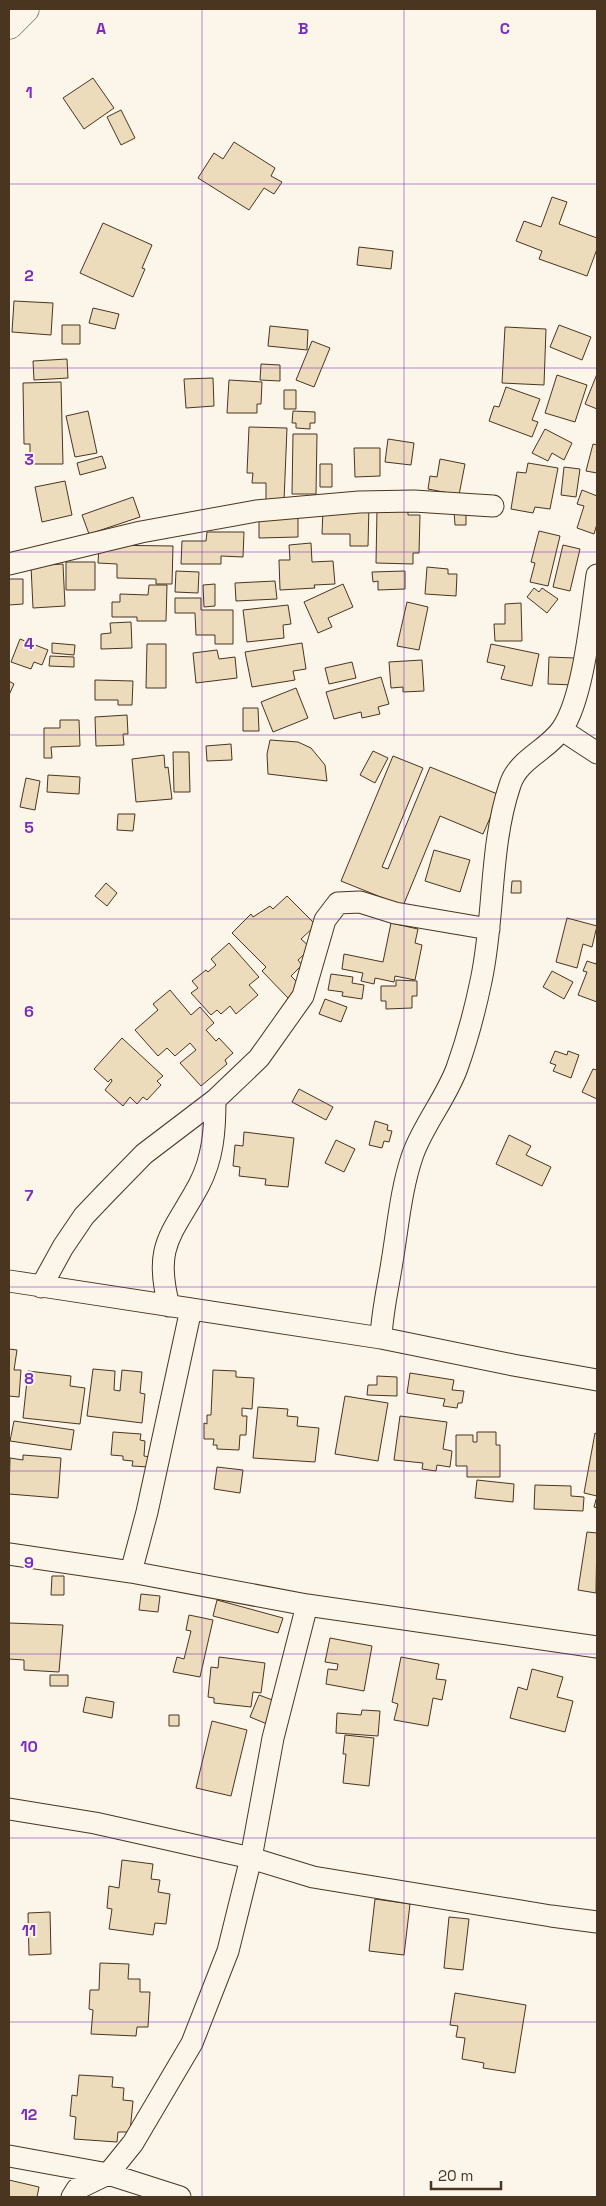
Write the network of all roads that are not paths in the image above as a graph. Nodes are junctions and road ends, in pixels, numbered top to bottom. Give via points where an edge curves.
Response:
1 (25, 9) edge
2 (9, 25) edge
3 (492, 506) dead end
4 (9, 564) edge
5 (597, 575) edge
6 (562, 730) junction
7 (597, 754) edge
8 (489, 929) junction
9 (215, 1100) junction
10 (9, 1282) edge
11 (41, 1287) junction
12 (169, 1306) junction
13 (191, 1309) junction
14 (381, 1338) junction
15 (597, 1380) edge
16 (9, 1554) edge
17 (131, 1572) junction
18 (307, 1605) junction
19 (597, 1647) edge
20 (9, 1809) edge
21 (250, 1858) junction
22 (597, 1922) edge
23 (9, 2146) edge
24 (19, 2157) edge
25 (108, 2174) junction
26 (72, 2197) edge
27 (180, 2197) edge

1 - 2 street
3 - 4 street via 414,501 256,511 141,532
5 - 6 street via 577,691
6 - 7 street
6 - 8 street via 523,764 510,782 498,841
8 - 9 street via 395,913 360,902 338,903 325,920 303,996 260,1058
8 - 14 street via 481,981 457,1068 422,1133 410,1165 384,1303
9 - 11 street via 144,1154 84,1216
9 - 12 street via 216,1133 211,1153 199,1184 167,1240 162,1258
10 - 11 street
11 - 12 street
12 - 13 street
13 - 14 street
13 - 17 street
14 - 15 street
16 - 17 street
17 - 18 street
18 - 19 street
18 - 21 street via 274,1738
20 - 21 street via 95,1823
21 - 22 street via 322,1878
21 - 25 street via 228,1951 192,2043 133,2143
23 - 24 street
24 - 25 street
25 - 26 street via 77,2190
25 - 27 street

